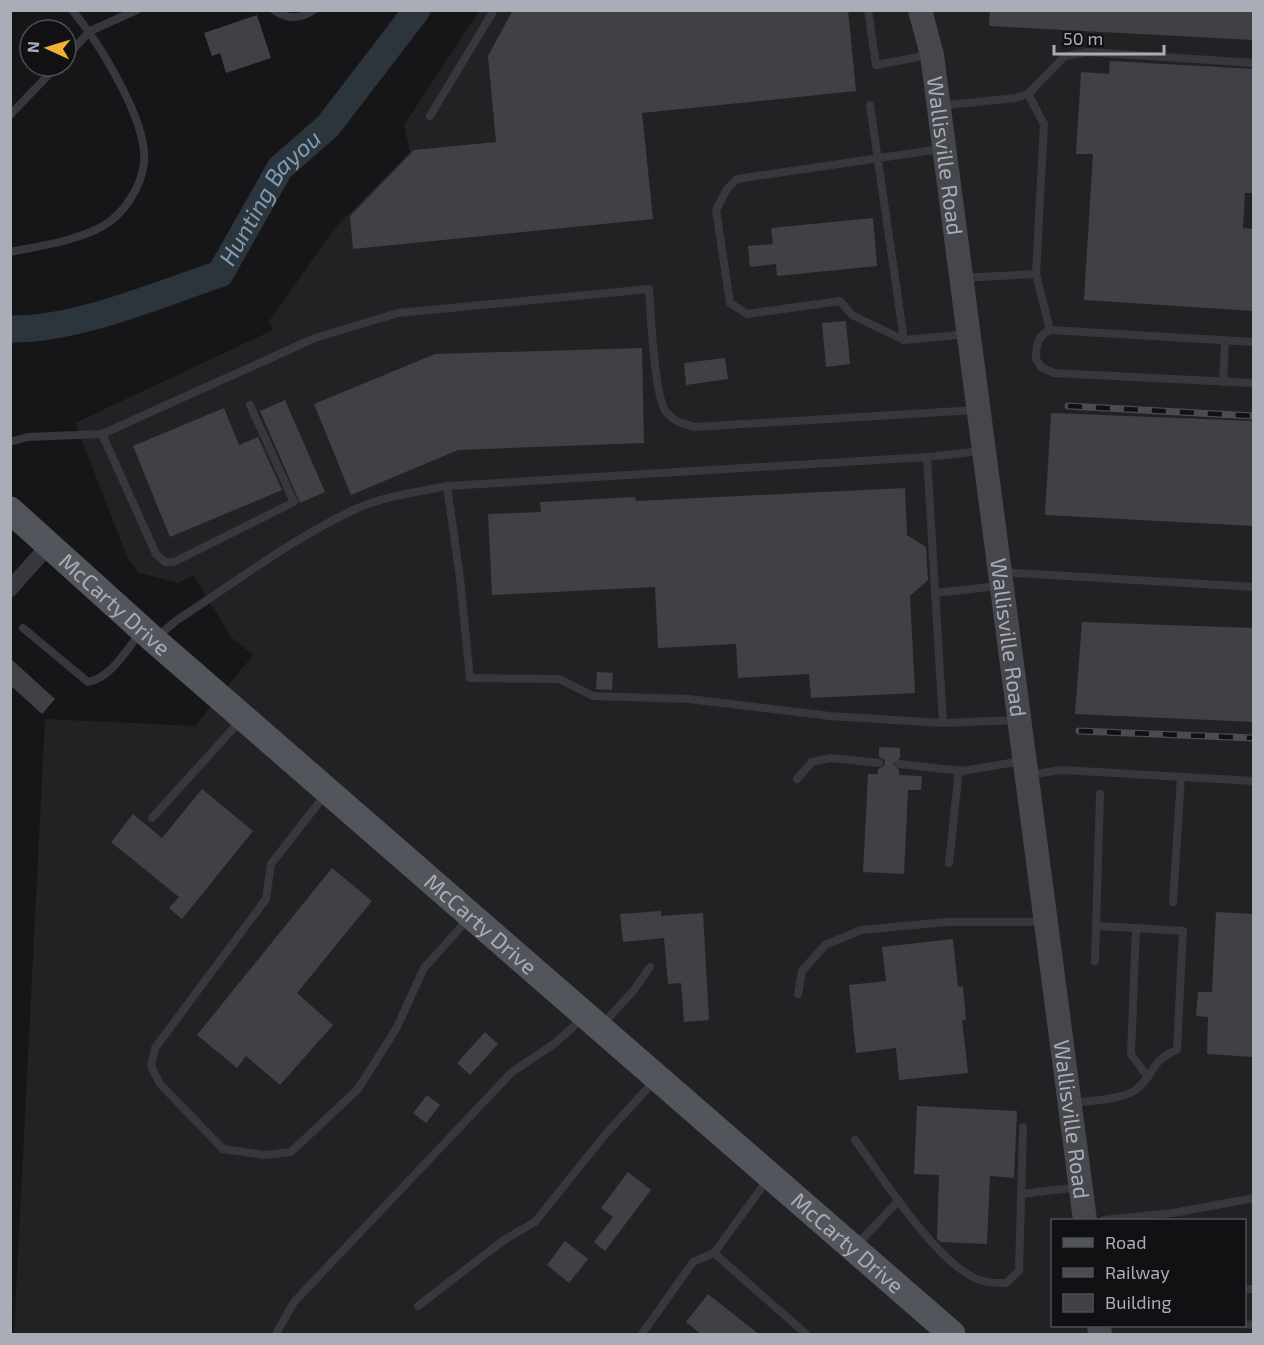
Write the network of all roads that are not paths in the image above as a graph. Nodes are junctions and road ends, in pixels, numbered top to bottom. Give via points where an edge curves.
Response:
1 (72, 10) edge
2 (137, 10) edge
3 (274, 10) edge
4 (314, 10) edge
5 (494, 10) edge
6 (868, 10) edge
7 (920, 10) edge
8 (934, 10) edge
9 (90, 31) junction
10 (78, 44) edge
11 (932, 55) junction
12 (1254, 63) edge
13 (45, 78) edge
14 (1028, 94) junction
15 (870, 105) dead end
16 (939, 106) junction
17 (10, 115) edge
18 (430, 116) dead end
19 (945, 148) junction
20 (878, 158) junction
21 (10, 252) edge
22 (1036, 274) junction
23 (962, 278) junction
24 (1050, 330) junction
25 (969, 333) junction
26 (903, 340) junction
27 (1225, 340) junction
28 (1254, 342) edge
29 (1223, 382) junction
30 (1254, 383) edge
31 (250, 405) dead end
32 (979, 409) junction
33 (102, 435) junction
34 (10, 442) edge
35 (984, 450) junction
36 (927, 457) junction
37 (447, 486) junction
38 (10, 510) edge
39 (49, 545) junction
40 (1001, 579) junction
41 (1254, 587) edge
42 (10, 589) edge
43 (936, 592) junction
44 (23, 628) dead end
45 (148, 635) junction
46 (244, 718) junction
47 (1020, 720) junction
48 (943, 723) junction
49 (879, 763) dead end
50 (900, 764) dead end
51 (1026, 768) junction
52 (959, 770) junction
53 (1181, 777) junction
54 (797, 779) dead end
55 (1254, 781) edge
56 (328, 791) junction
57 (1100, 794) dead end
58 (152, 818) dead end
59 (949, 863) dead end
60 (1173, 902) dead end
61 (471, 915) junction
62 (1046, 922) junction
63 (1096, 926) junction
64 (1136, 928) junction
65 (1095, 962) dead end
66 (650, 967) dead end
67 (798, 993) dead end
68 (592, 1022) junction
69 (1147, 1076) junction
70 (657, 1078) junction
71 (1070, 1103) junction
72 (1023, 1127) dead end
73 (855, 1140) dead end
74 (770, 1176) junction
75 (1081, 1186) junction
76 (1021, 1194) junction
77 (1254, 1198) edge
78 (899, 1200) junction
79 (1085, 1219) edge
80 (1121, 1219) edge
81 (853, 1248) junction
82 (714, 1254) junction
83 (418, 1306) dead end
84 (276, 1335) edge
85 (642, 1335) edge
86 (806, 1335) edge
87 (952, 1335) edge

1 - 9 lane
2 - 9 lane
3 - 4 lane via 283,17 303,17
5 - 18 lane
6 - 11 lane via 876,65
7 - 11 main road, Wallisville Road
8 - 11 main road, Wallisville Road
9 - 10 lane
9 - 21 lane via 135,113 144,161 136,187 125,208 103,226 55,243
11 - 16 main road, Wallisville Road
12 - 14 lane via 1088,52 1065,56
13 - 17 lane
14 - 16 lane
14 - 22 lane via 1044,124
15 - 20 lane
16 - 19 main road, Wallisville Road
19 - 20 lane
19 - 23 main road, Wallisville Road
20 - 26 lane
20 - 26 lane via 737,179 716,210 730,303 747,314 840,301 852,315
22 - 23 lane
22 - 24 lane
23 - 25 main road, Wallisville Road
24 - 27 lane
24 - 29 lane via 1042,334 1036,345 1036,359 1042,368 1054,373
25 - 26 lane
25 - 32 main road, Wallisville Road
27 - 28 lane
27 - 29 lane
29 - 30 lane
31 - 33 lane via 294,502 174,562 165,562 156,554
32 - 33 lane via 694,427 675,421 665,410 659,393 649,289 398,313 315,338
32 - 35 main road, Wallisville Road
33 - 34 lane via 27,437
35 - 36 lane
35 - 40 main road, Wallisville Road
36 - 37 lane
36 - 43 lane
37 - 45 lane via 359,507
37 - 48 lane via 470,678 559,679 593,696 689,699 830,716
38 - 39 main road, McCarty Drive
39 - 42 street
39 - 45 main road, McCarty Drive
40 - 41 lane
40 - 43 lane
40 - 47 main road, Wallisville Road
43 - 48 lane
44 - 45 lane via 88,682 107,673
45 - 46 main road, McCarty Drive
46 - 56 main road, McCarty Drive
46 - 58 lane
47 - 48 lane
47 - 51 main road, Wallisville Road
49 - 54 lane via 830,758 812,762
50 - 52 lane
51 - 52 lane
51 - 53 lane
51 - 62 main road, Wallisville Road
52 - 59 lane
53 - 55 lane
53 - 60 lane
56 - 61 main road, McCarty Drive
56 - 61 lane via 271,864 266,899 155,1048 151,1066 160,1084 223,1149 265,1155 291,1152 358,1089 396,1029 424,968
57 - 63 lane
61 - 68 main road, McCarty Drive
62 - 67 lane via 947,922 861,930 825,945 802,971
62 - 71 main road, Wallisville Road
63 - 64 lane
63 - 65 lane
64 - 69 lane via 1131,1054
64 - 69 lane via 1183,931 1177,1050 1161,1056
66 - 68 lane via 634,990
68 - 70 main road, McCarty Drive
68 - 84 lane via 512,1071 294,1302
69 - 71 lane via 1128,1095
70 - 74 main road, McCarty Drive
70 - 83 lane via 535,1222 504,1240
71 - 75 main road, Wallisville Road
72 - 76 lane
73 - 78 lane
74 - 81 main road, McCarty Drive
74 - 82 lane
75 - 76 lane
75 - 79 main road, Wallisville Road
76 - 78 lane via 1019,1270 1006,1284 982,1281 950,1261 932,1245
77 - 80 lane
78 - 81 lane
81 - 87 main road, McCarty Drive
82 - 85 lane via 693,1262
82 - 86 lane

